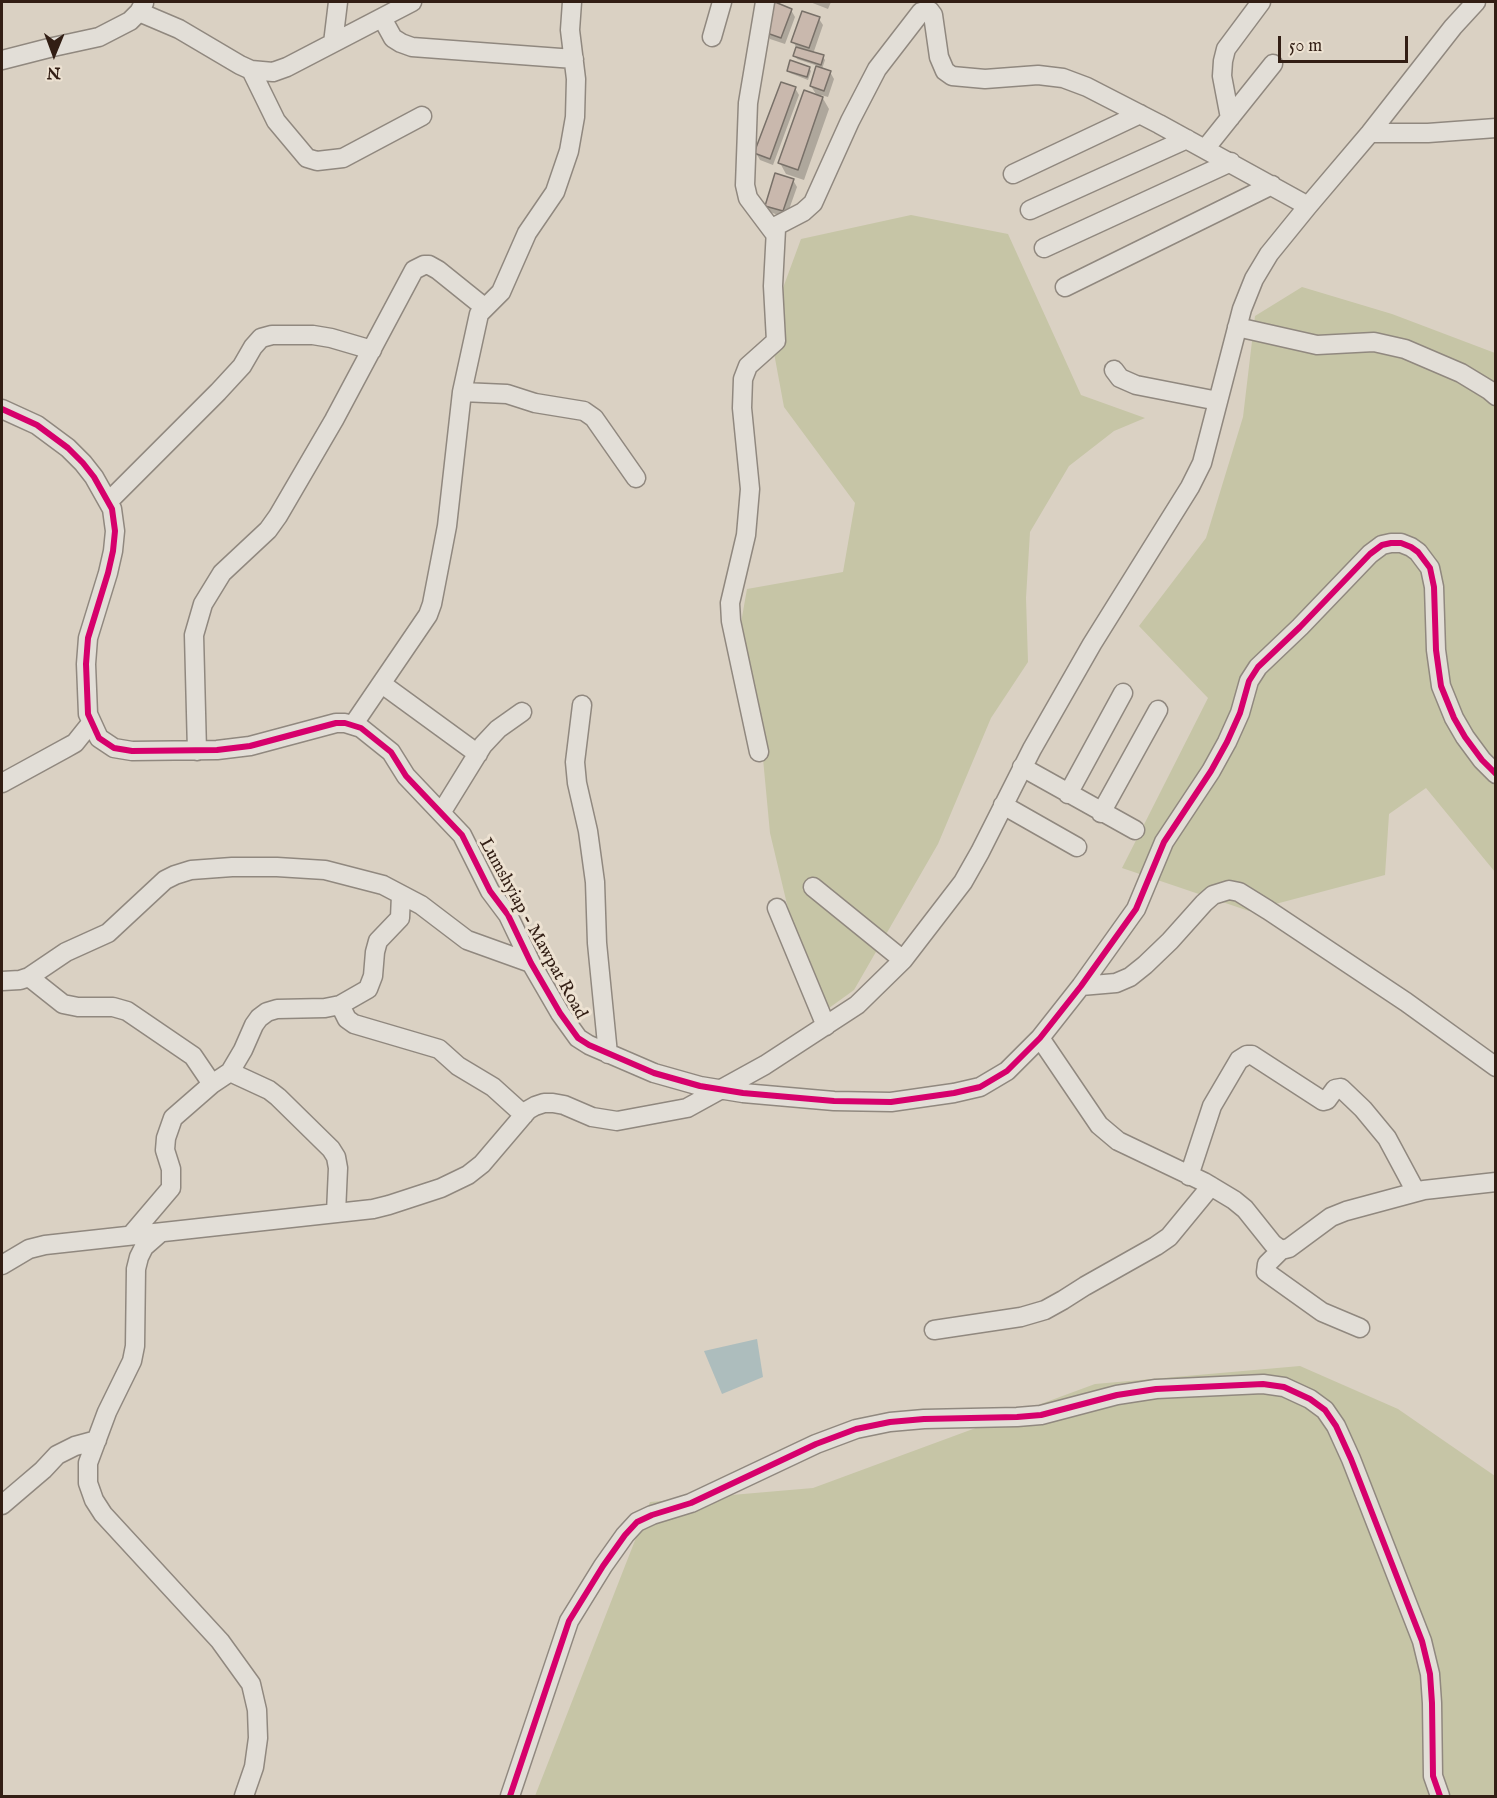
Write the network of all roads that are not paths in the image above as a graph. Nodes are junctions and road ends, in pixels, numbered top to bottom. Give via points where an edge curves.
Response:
1 (338, 2) edge
2 (412, 2) edge
3 (572, 2) edge
4 (723, 2) edge
5 (765, 2) edge
6 (1261, 2) edge
7 (1476, 2) edge
8 (142, 7) edge
9 (382, 18) junction
10 (712, 37) dead end
11 (333, 43) junction
12 (574, 59) junction
13 (2, 60) edge
14 (1273, 64) dead end
15 (250, 70) junction
16 (1140, 114) junction
17 (422, 116) dead end
18 (1230, 118) junction
19 (1496, 128) edge
20 (1370, 133) junction
21 (1187, 139) junction
22 (1205, 149) junction
23 (1231, 162) junction
24 (1013, 174) dead end
25 (1272, 185) junction
26 (1308, 206) junction
27 (1030, 210) dead end
28 (775, 234) junction
29 (1044, 248) dead end
30 (1065, 287) dead end
31 (484, 308) junction
32 (1237, 327) junction
33 (372, 350) junction
34 (1114, 370) dead end
35 (462, 392) junction
36 (1496, 396) edge
37 (1218, 401) junction
38 (2, 409) edge
39 (636, 478) dead end
40 (109, 501) junction
41 (382, 684) junction
42 (1123, 693) dead end
43 (582, 705) dead end
44 (1158, 710) dead end
45 (522, 712) dead end
46 (91, 723) junction
47 (353, 725) junction
48 (197, 751) junction
49 (759, 752) dead end
50 (478, 754) junction
51 (1022, 767) junction
52 (1496, 774) edge
53 (2, 783) edge
54 (1068, 794) junction
55 (1003, 806) junction
56 (441, 813) junction
57 (1101, 813) junction
58 (1135, 830) dead end
59 (1077, 847) dead end
60 (813, 887) dead end
61 (402, 894) junction
62 (777, 908) dead end
63 (903, 960) junction
64 (531, 963) junction
65 (28, 977) junction
66 (2, 981) edge
67 (1081, 986) junction
68 (340, 1005) junction
69 (826, 1026) junction
70 (1040, 1038) junction
71 (608, 1054) junction
72 (1496, 1067) edge
73 (230, 1072) junction
74 (212, 1084) junction
75 (718, 1090) junction
76 (524, 1115) junction
77 (1189, 1176) junction
78 (1496, 1182) edge
79 (1211, 1186) junction
80 (1416, 1192) junction
81 (336, 1213) junction
82 (160, 1233) junction
83 (131, 1235) junction
84 (1281, 1250) junction
85 (2, 1265) edge
86 (1360, 1328) dead end
87 (934, 1330) dead end
88 (97, 1440) junction
89 (2, 1505) edge
90 (244, 1797) edge
91 (510, 1797) edge
92 (1440, 1797) edge

1 - 11 street
2 - 9 street
3 - 12 street
4 - 10 street
5 - 28 street via 747,104 745,185 748,198
6 - 18 street via 1226,49 1222,76
7 - 20 street
8 - 13 street via 130,21 99,37
8 - 15 street
9 - 11 street
9 - 12 street via 393,38 412,46
11 - 15 street via 273,72
12 - 31 street via 575,117 561,178 527,233 501,292
14 - 18 street
15 - 17 street via 276,121 307,158 317,161 344,158
16 - 21 street
16 - 24 street
16 - 28 street via 1063,78 952,76 939,57 933,15 926,10 877,69 813,203 778,225
18 - 22 street
19 - 20 street
20 - 26 street
21 - 22 street
21 - 27 street
22 - 23 street
23 - 25 street
23 - 29 street
25 - 26 street
25 - 30 street
26 - 32 street via 1254,279
28 - 49 street via 773,286 777,337 748,366 743,379 750,489 746,535 730,603
31 - 33 street via 438,270 424,265 414,270
31 - 35 street via 479,314
32 - 36 street via 1317,345 1374,342 1405,349 1461,373
32 - 37 street
33 - 40 street via 313,335 261,338 242,366
33 - 48 street via 278,516 222,573 203,604 194,635
34 - 37 street via 1120,378 1136,385
35 - 39 street via 507,394 584,411 594,418
35 - 41 street via 447,526 432,604
37 - 51 street via 1202,463 1190,487 1092,644
38 - 40 street via 37,425 68,448
40 - 46 street via 115,531 113,551 87,647
41 - 47 street
41 - 50 street
42 - 54 street
43 - 71 street via 575,762 595,882
44 - 57 street
45 - 50 street via 498,729
46 - 48 street via 99,738 123,750
46 - 53 street via 75,742
47 - 48 street via 336,723 250,746
47 - 56 street, Lumshyiap - Mawpat Road via 391,752 406,776
50 - 56 street
51 - 54 street
51 - 55 street
52 - 67 street, Lumshyiap - Mawpat Road via 1464,736 1441,686 1430,568 1411,547 1401,543 1382,545 1258,667 1227,742 1171,828 1136,909
54 - 57 street
55 - 59 street
55 - 63 street via 963,882
56 - 64 street, Lumshyiap - Mawpat Road via 466,841
57 - 58 street
60 - 63 street
61 - 64 street via 467,940
61 - 65 street via 325,870 190,870 165,880 108,933 66,952
61 - 68 street via 400,918 378,941 371,984
62 - 69 street
63 - 69 street via 857,1005
64 - 71 street, Lumshyiap - Mawpat Road via 570,1030
65 - 66 street
65 - 74 street via 63,1004 127,1011 192,1056
67 - 70 street, Lumshyiap - Mawpat Road
67 - 72 street via 1105,985 1130,977 1204,903 1229,890 1276,915
68 - 73 street via 267,1012 254,1025
68 - 76 street via 354,1024 439,1049 493,1087
69 - 75 street
70 - 75 street, Lumshyiap - Mawpat Road via 993,1081 916,1100 834,1101
70 - 77 street via 1099,1125 1118,1141
71 - 75 street, Lumshyiap - Mawpat Road via 654,1073
73 - 74 street
73 - 81 street via 269,1089 331,1149 338,1168
74 - 83 street via 173,1118 165,1150 171,1188
75 - 76 street via 687,1108 629,1120 606,1120 554,1103 535,1106
76 - 81 street via 468,1175 381,1207
77 - 79 street
77 - 80 street via 1212,1106 1239,1060 1251,1055 1323,1101 1341,1088 1387,1138
78 - 80 street
79 - 84 street via 1245,1209
79 - 87 street via 1169,1237 1045,1310
80 - 84 street via 1331,1217
81 - 82 street
82 - 83 street
82 - 88 street via 138,1257 132,1361 106,1412
83 - 85 street via 45,1245 29,1249
84 - 86 street via 1267,1264 1266,1272 1322,1312
88 - 89 street via 57,1455
88 - 90 street via 88,1462 88,1483 94,1500 123,1537 220,1641 251,1684 258,1738
91 - 92 street via 569,1621 603,1566 637,1522 691,1503 816,1443 856,1429 924,1419 1041,1414 1156,1389 1263,1384 1284,1387 1325,1410 1352,1459 1422,1641 1430,1674 1433,1776

